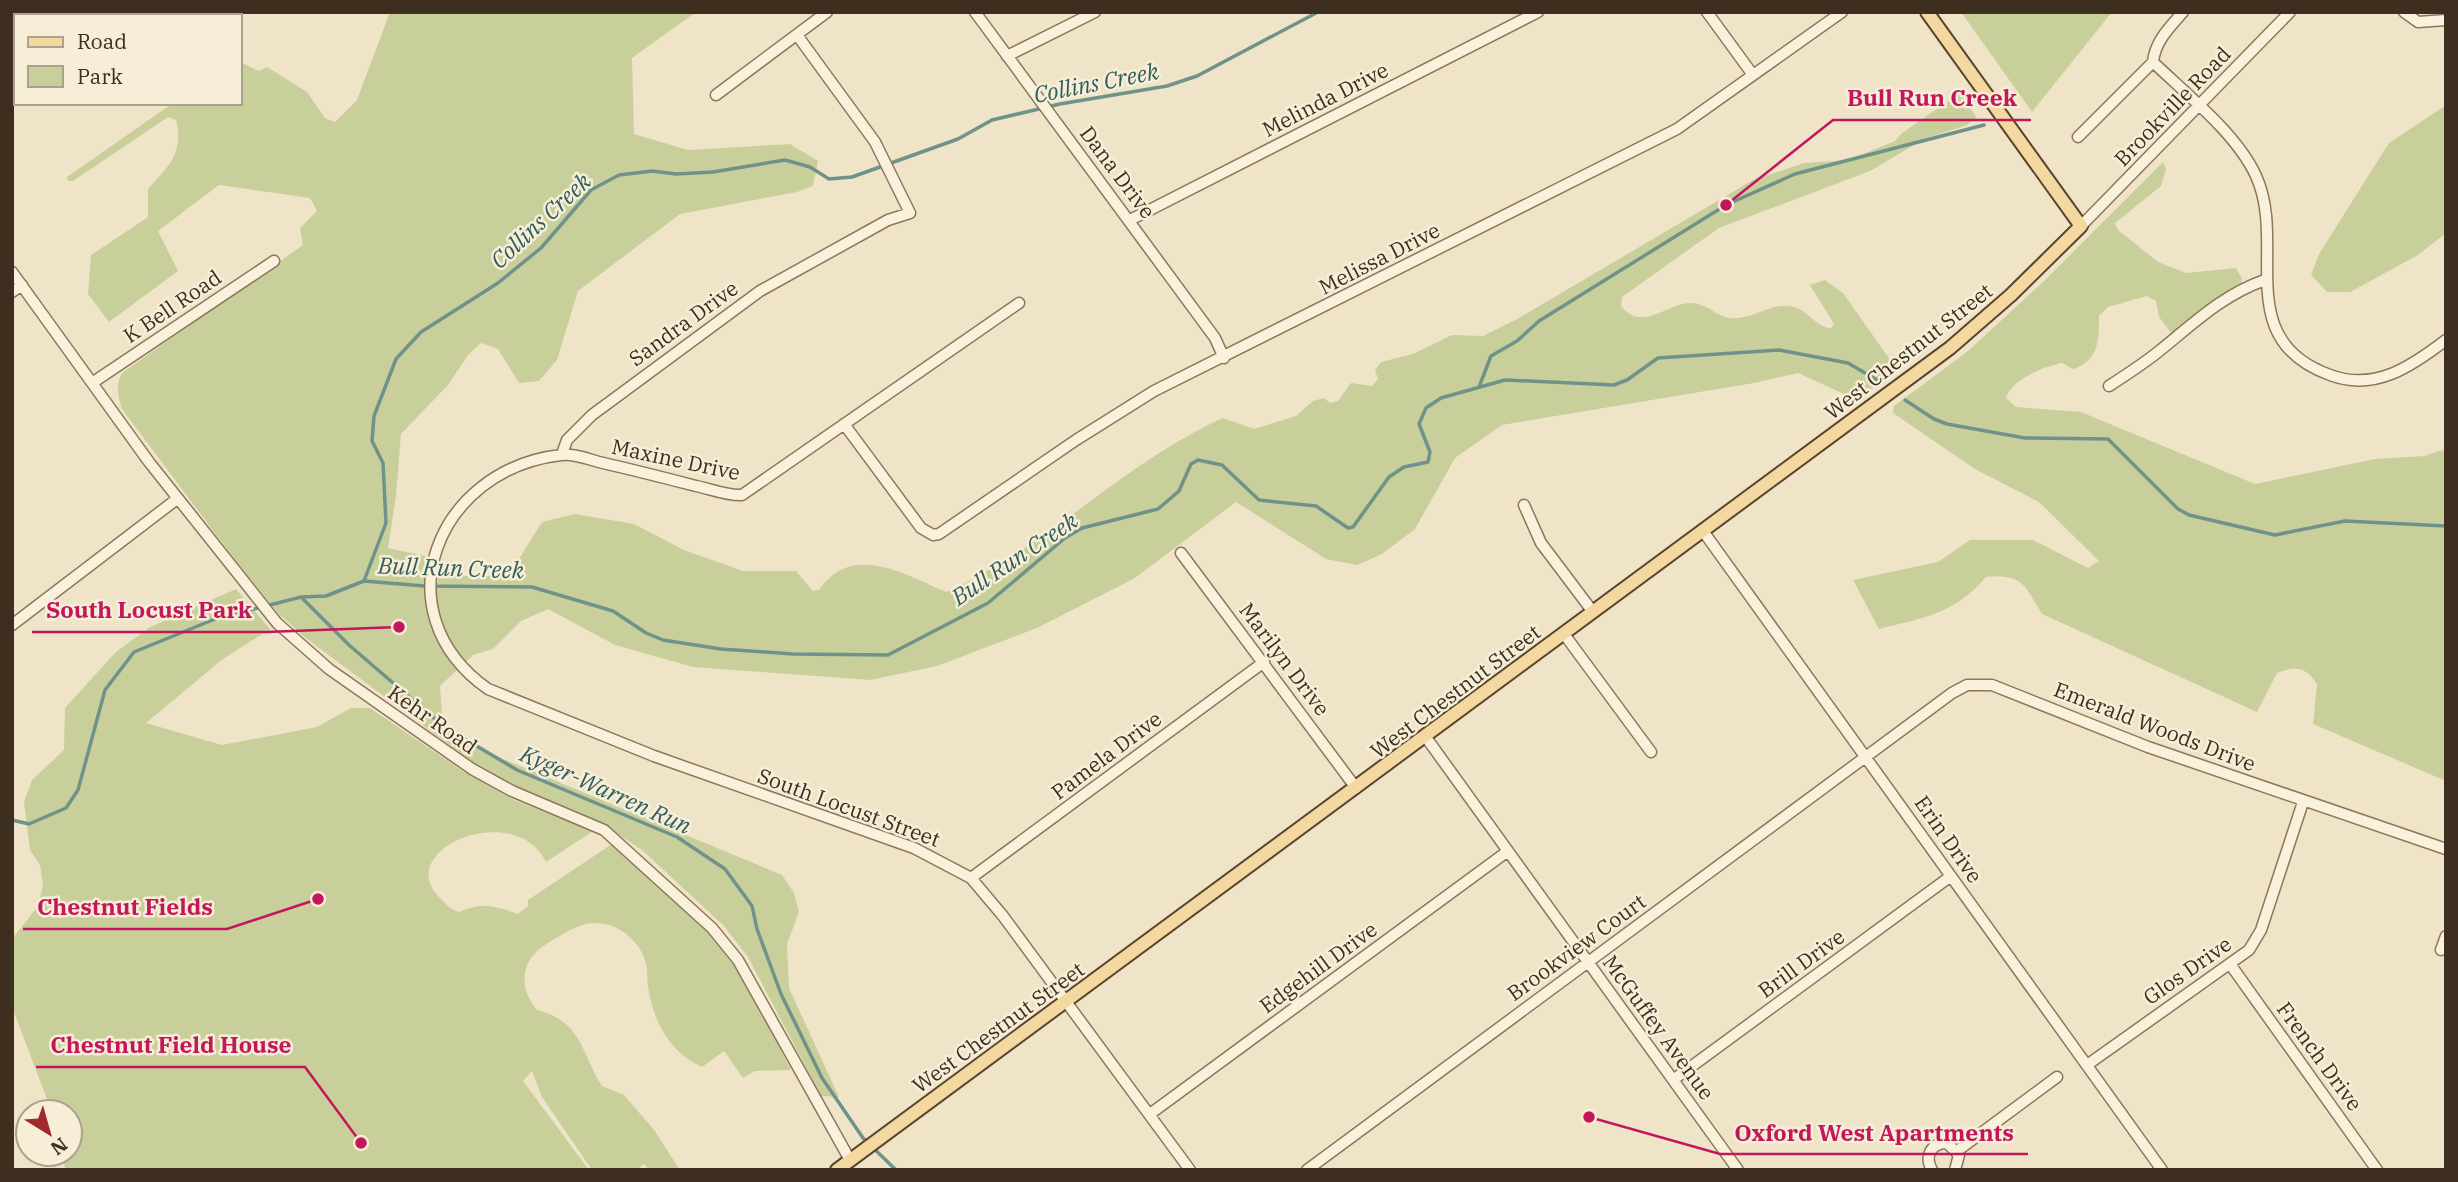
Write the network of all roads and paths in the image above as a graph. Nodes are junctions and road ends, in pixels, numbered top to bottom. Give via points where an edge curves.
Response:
1 (827, 12) edge
2 (975, 12) edge
3 (1095, 12) edge
4 (1538, 12) edge
5 (1707, 12) edge
6 (1842, 12) edge
7 (1927, 12) edge
8 (2183, 12) edge
9 (2290, 12) edge
10 (2404, 12) edge
11 (2446, 20) edge
12 (797, 35) junction
13 (1007, 56) junction
14 (2152, 62) junction
15 (1753, 75) junction
16 (716, 94) dead end
17 (2199, 107) junction
18 (2078, 137) dead end
19 (1130, 220) junction
20 (2081, 226) junction
21 (274, 261) dead end
22 (12, 272) edge
23 (2265, 280) junction
24 (22, 285) junction
25 (12, 292) edge
26 (1019, 303) dead end
27 (2446, 340) edge
28 (1224, 358) junction
29 (92, 383) junction
30 (2109, 386) dead end
31 (844, 424) junction
32 (562, 454) junction
33 (177, 499) junction
34 (1524, 505) dead end
35 (1703, 531) junction
36 (1181, 554) dead end
37 (1593, 612) junction
38 (12, 625) edge
39 (1564, 634) junction
40 (1264, 662) junction
41 (1426, 736) junction
42 (1651, 752) dead end
43 (1867, 756) junction
44 (1356, 788) junction
45 (2303, 802) junction
46 (2446, 849) edge
47 (1508, 851) junction
48 (1951, 876) junction
49 (971, 878) junction
50 (2446, 936) edge
51 (2441, 950) dead end
52 (1588, 962) junction
53 (2230, 964) junction
54 (1067, 1001) junction
55 (2087, 1065) junction
56 (2057, 1077) dead end
57 (1673, 1080) junction
58 (1150, 1114) junction
59 (1957, 1151) junction
60 (845, 1166) edge
61 (1190, 1170) edge
62 (1307, 1170) edge
63 (1738, 1170) edge
64 (1931, 1170) edge
65 (1955, 1170) edge
66 (2162, 1170) edge
67 (2377, 1170) edge

1 - 12 street
2 - 13 street, Dana Drive
3 - 13 street
4 - 19 street, Melinda Drive
5 - 15 street
6 - 15 street, Melissa Drive
7 - 20 main road
8 - 14 street via 2165,33
9 - 17 street, Brookville Road
10 - 11 street via 2418,22
12 - 16 street
12 - 32 street, Sandra Drive via 886,160 911,210 760,291 592,415 567,440
13 - 19 street, Dana Drive
14 - 17 street
14 - 18 street
15 - 28 street, Melissa Drive via 1677,129
17 - 20 street, Brookville Road
17 - 23 street via 2247,159 2263,193
19 - 28 street, Dana Drive via 1215,338
20 - 35 main road, West Chestnut Street via 1950,348
21 - 29 street, K Bell Road
22 - 24 street, Kehr Road
23 - 27 street via 2275,323 2286,345 2307,366 2333,377 2362,381 2389,376 2417,363
23 - 30 street via 2217,302
24 - 25 street
24 - 29 street, Kehr Road
26 - 31 street, Maxine Drive
28 - 31 street, Melissa Drive via 1143,398 933,535 921,528
29 - 33 street, Kehr Road
31 - 32 street, Maxine Drive via 742,495
32 - 49 street, South Locust Street via 508,470 472,493 442,531 433,560 432,594 439,627 458,661 488,689 522,704 705,775 914,848
33 - 38 street
33 - 60 street, Kehr Road via 276,623 329,669 472,769 604,830 712,928 738,960
34 - 37 street via 1541,543
35 - 37 main road, West Chestnut Street
35 - 43 street, Erin Drive
36 - 40 street, Marilyn Drive
37 - 39 main road, West Chestnut Street
39 - 41 main road, West Chestnut Street
39 - 42 street
40 - 44 street, Marilyn Drive
40 - 49 street, Pamela Drive
41 - 44 main road, West Chestnut Street
41 - 47 street, McGuffey Avenue
43 - 45 street, Emerald Woods Drive via 1952,693 1967,685 1992,685
43 - 48 street, Erin Drive
43 - 52 street, Brookview Court
44 - 54 main road, West Chestnut Street
45 - 46 street, Emerald Woods Drive
45 - 53 street, Glos Drive via 2256,941
47 - 52 street, McGuffey Avenue
47 - 58 street, Edgehill Drive
48 - 55 street, Erin Drive
48 - 57 street, Brill Drive
49 - 54 street, South Locust Street
50 - 51 street
52 - 57 street, McGuffey Avenue
52 - 62 street, Brookview Court
53 - 55 street, Glos Drive
53 - 67 street, French Drive
54 - 58 street, South Locust Street
54 - 60 main road, West Chestnut Street
55 - 66 street, Erin Drive
56 - 59 street
57 - 63 street, McGuffey Avenue
58 - 61 street, South Locust Street
59 - 64 street via 1947,1143 1936,1145 1928,1158
59 - 65 street

